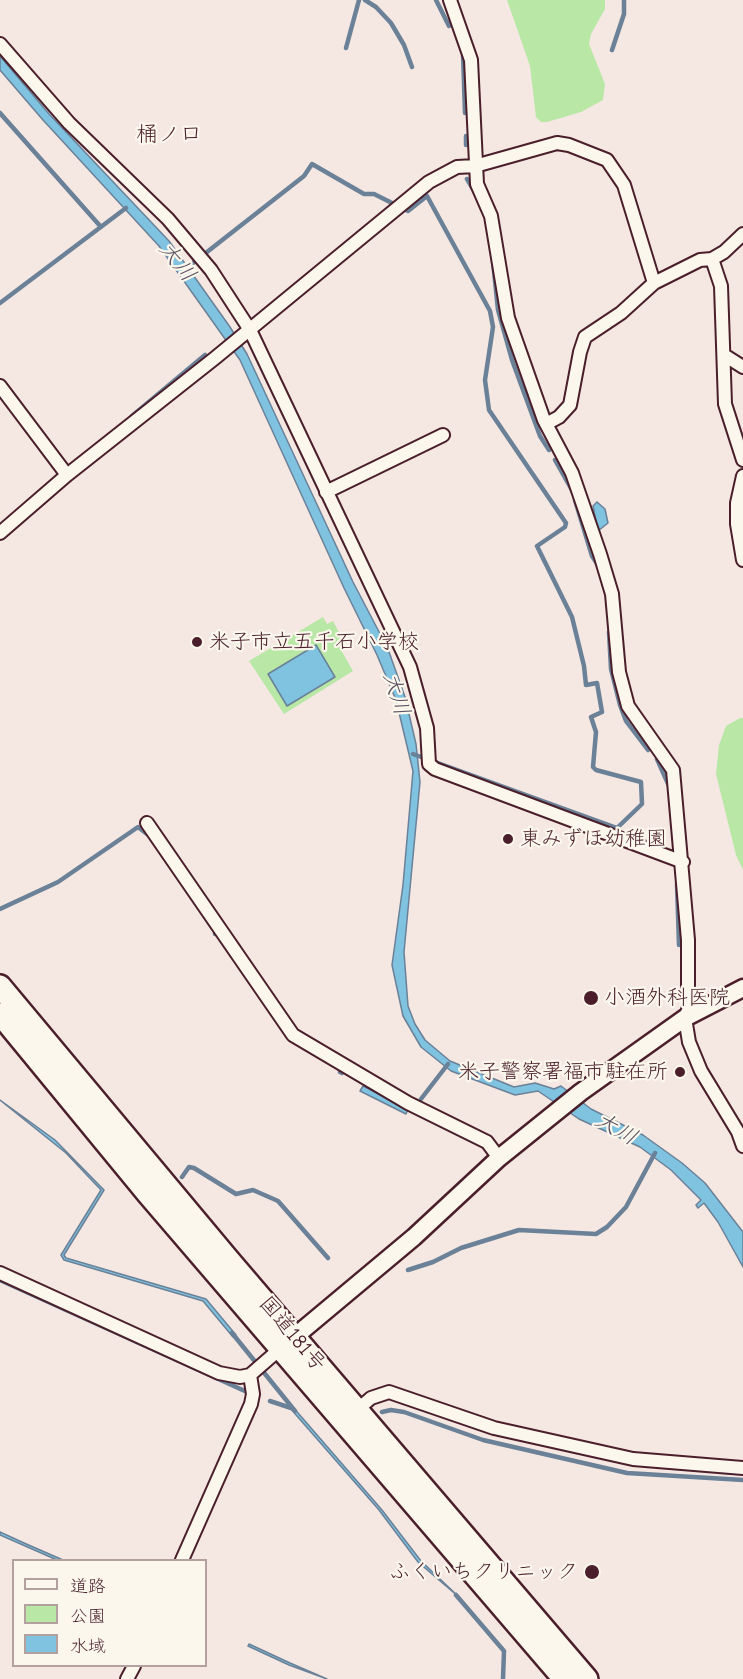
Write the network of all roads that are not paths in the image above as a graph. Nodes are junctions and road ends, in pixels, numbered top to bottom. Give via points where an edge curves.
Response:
1 (450, 0) edge
2 (0, 44) edge
3 (475, 166) junction
4 (743, 234) edge
5 (712, 259) junction
6 (654, 283) junction
7 (250, 330) junction
8 (724, 355) junction
9 (743, 367) edge
10 (0, 386) edge
11 (546, 424) junction
12 (443, 435) dead end
13 (743, 460) edge
14 (67, 475) junction
15 (743, 476) edge
16 (326, 492) junction
17 (0, 533) edge
18 (743, 560) edge
19 (147, 823) dead end
20 (683, 862) junction
21 (0, 986) edge
22 (743, 988) edge
23 (0, 1014) edge
24 (685, 1018) junction
25 (743, 1146) edge
26 (499, 1158) junction
27 (0, 1273) edge
28 (288, 1343) junction
29 (250, 1375) junction
30 (357, 1410) junction
31 (743, 1468) edge
32 (182, 1559) edge
33 (564, 1679) edge
34 (587, 1679) edge

1 - 3 street via 471,60
2 - 7 street via 69,123 168,219 210,270
3 - 6 street via 557,143 608,160 624,185
3 - 7 street via 457,166 429,182
3 - 11 street via 477,184 491,216 508,318
4 - 5 street
5 - 6 street via 700,260
5 - 8 street via 721,286
6 - 11 street via 621,313 585,337 570,405
7 - 14 street
7 - 16 street
8 - 9 street
8 - 13 street via 725,404
10 - 14 street
11 - 20 street via 572,473 609,584 619,672 628,706 672,770
12 - 16 street
14 - 17 street
15 - 18 street via 737,524
16 - 20 street via 410,667 427,728 429,764
19 - 26 street via 293,1035 408,1103 487,1142
20 - 24 street via 691,1002
21 - 28 highway, 国道181号
22 - 24 street
23 - 28 highway, 国道181号 via 147,1194
24 - 25 street via 689,1042 701,1071
24 - 26 street via 581,1092
26 - 28 street via 414,1238
27 - 29 street via 219,1373
28 - 29 street
28 - 30 highway, 国道181号
28 - 33 highway, 国道181号
29 - 32 street via 251,1404
30 - 31 street via 370,1398 389,1392 494,1428 633,1459
30 - 34 highway, 国道181号

